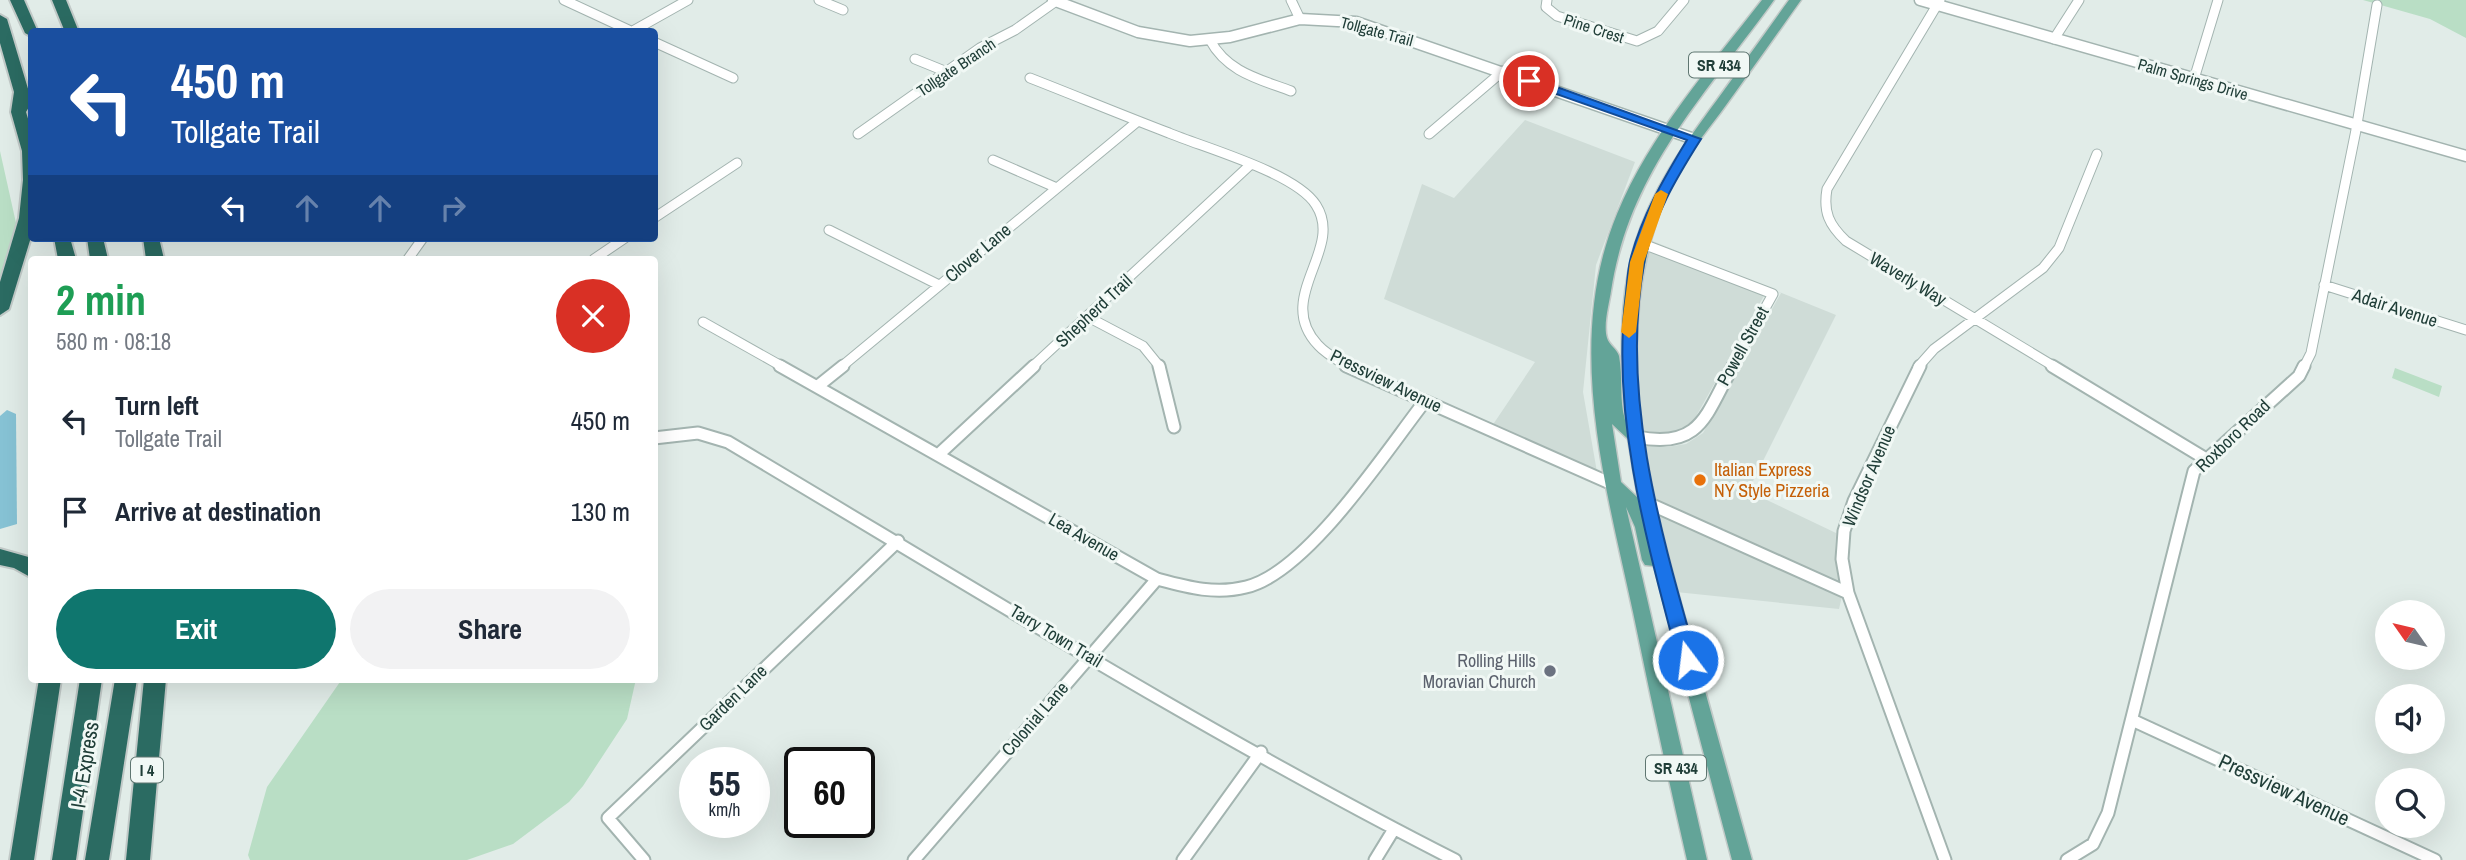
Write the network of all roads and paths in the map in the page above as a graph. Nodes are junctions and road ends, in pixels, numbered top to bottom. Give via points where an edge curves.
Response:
1 (17, 0) edge
2 (59, 0) edge
3 (564, 0) edge
4 (688, 0) edge
5 (819, 0) edge
6 (1054, 0) edge
7 (1291, 0) edge
8 (1684, 0) edge
9 (1768, 0) edge
10 (1796, 0) edge
11 (1920, 0) edge
12 (2079, 0) edge
13 (2218, 0) edge
14 (1938, 2) edge
15 (1546, 4) edge
16 (2377, 5) dead end
17 (843, 10) dead end
18 (0, 19) edge
19 (1300, 19) junction
20 (30, 28) edge
21 (70, 28) edge
22 (625, 28) edge
23 (637, 28) edge
24 (2054, 39) junction
25 (1210, 40) junction
26 (658, 43) edge
27 (915, 59) dead end
28 (1503, 71) junction
29 (947, 72) junction
30 (733, 78) dead end
31 (1030, 78) dead end
32 (2194, 79) junction
33 (1291, 91) dead end
34 (21, 93) junction
35 (28, 117) edge
36 (1138, 121) junction
37 (2357, 126) junction
38 (1671, 131) junction
39 (858, 134) dead end
40 (1429, 134) dead end
41 (1695, 139) junction
42 (28, 149) edge
43 (2097, 155) dead end
44 (2466, 156) edge
45 (993, 160) dead end
46 (737, 163) dead end
47 (1249, 166) junction
48 (1057, 188) junction
49 (658, 215) edge
50 (28, 218) edge
51 (829, 230) dead end
52 (619, 242) edge
53 (1643, 244) junction
54 (598, 256) edge
55 (939, 285) junction
56 (2324, 285) junction
57 (0, 309) edge
58 (1088, 317) junction
59 (1972, 318) junction
60 (703, 322) dead end
61 (2466, 330) edge
62 (1598, 338) junction
63 (818, 386) junction
64 (1425, 401) junction
65 (1174, 427) dead end
66 (1637, 437) junction
67 (658, 438) edge
68 (938, 454) junction
69 (2206, 459) junction
70 (1612, 484) junction
71 (1650, 504) junction
72 (898, 541) junction
73 (0, 557) edge
74 (28, 567) edge
75 (1157, 579) junction
76 (1667, 586) junction
77 (1848, 593) junction
78 (1089, 657) junction
79 (42, 683) edge
80 (49, 683) edge
81 (90, 683) edge
82 (125, 683) edge
83 (155, 683) edge
84 (2132, 720) junction
85 (41, 739) junction
86 (1261, 752) junction
87 (1394, 829) junction
88 (22, 860) edge
89 (64, 860) edge
90 (97, 860) edge
91 (138, 860) edge
92 (644, 860) edge
93 (914, 860) edge
94 (1183, 860) edge
95 (1375, 860) edge
96 (1455, 860) edge
97 (1697, 860) edge
98 (1742, 860) edge
99 (1945, 860) edge
100 (2067, 860) edge
101 (2435, 860) edge

1 - 20 highway
2 - 21 highway
3 - 22 street
4 - 23 street
5 - 17 street
6 - 25 street, Tollgate Trail via 1150,36
6 - 29 street, Tollgate Branch
7 - 19 street
8 - 15 street, Pine Crest via 1656,34 1645,40 1631,40 1556,16
9 - 38 main road, SR 434
10 - 41 main road, SR 434
11 - 14 street, Palm Springs Drive
12 - 24 street
13 - 32 street
14 - 24 street, Palm Springs Drive
14 - 59 street, Waverly Way via 1827,189 1825,216 1846,241
16 - 37 street, Roxboro Road
18 - 34 highway
19 - 25 street, Tollgate Trail
19 - 28 street, Tollgate Trail via 1368,25
24 - 32 street, Palm Springs Drive
25 - 33 street via 1228,66
26 - 30 street
27 - 29 street
28 - 38 street, Tollgate Trail
28 - 40 street
29 - 39 street, Tollgate Branch
31 - 36 street, Pressview Avenue
32 - 37 street, Palm Springs Drive
34 - 35 highway
34 - 42 highway via 17,109
36 - 47 street, Pressview Avenue
36 - 48 street, Clover Lane
37 - 44 street, Palm Springs Drive
37 - 56 street, Roxboro Road
38 - 41 street, Tollgate Trail
38 - 62 main road, SR 434 via 1639,180 1616,235
41 - 53 main road, SR 434 via 1662,191
43 - 59 street, Windsor Avenue via 2059,248 2043,268
45 - 48 street
46 - 49 street
47 - 58 street, Shepherd Trail
47 - 64 street, Pressview Avenue via 1299,190 1320,210 1322,243 1302,302 1310,335 1331,357
48 - 55 street, Clover Lane
50 - 57 highway
51 - 55 street
52 - 54 street
53 - 66 main road, SR 434 via 1628,343
53 - 66 street, Powell Street via 1773,293 1696,430 1683,439 1663,442
55 - 63 street, Clover Lane
56 - 61 street, Adair Avenue
56 - 69 street, Roxboro Road via 2311,353 2299,376
58 - 65 street via 1148,347 1164,371
58 - 68 street, Shepherd Trail
59 - 69 street, Waverly Way
59 - 77 street, Windsor Avenue via 1915,371 1854,501 1844,531
60 - 63 street, Lea Avenue
62 - 66 main road via 1611,355 1616,416 1620,425
62 - 70 main road, SR 434 via 1600,408
63 - 68 street, Lea Avenue
64 - 70 street, Pressview Avenue
64 - 75 street, Lea Avenue via 1311,547 1287,568 1240,589 1196,589
66 - 71 main road, SR 434
67 - 72 street, Tarry Town Trail via 712,435
68 - 75 street, Lea Avenue
69 - 84 street, Roxboro Road via 2190,483
70 - 76 main road via 1628,493 1640,514 1651,561
70 - 97 main road, SR 434
71 - 76 main road, SR 434
71 - 77 street
72 - 78 street, Tarry Town Trail
72 - 92 street, Garden Lane via 608,818
73 - 74 highway
75 - 78 street, Colonial Lane
76 - 98 main road, SR 434
77 - 99 street, Windsor Avenue
78 - 86 street, Tarry Town Trail
78 - 93 street, Colonial Lane
79 - 85 highway
80 - 85 highway
81 - 89 highway, I-4 Express
82 - 90 highway, I-4 Express
83 - 91 highway, I 4
84 - 100 street, Roxboro Road via 2108,813 2093,844
84 - 101 street, Pressview Avenue
85 - 88 highway
86 - 87 street, Tarry Town Trail
86 - 94 street
87 - 95 street
87 - 96 street, Tarry Town Trail

